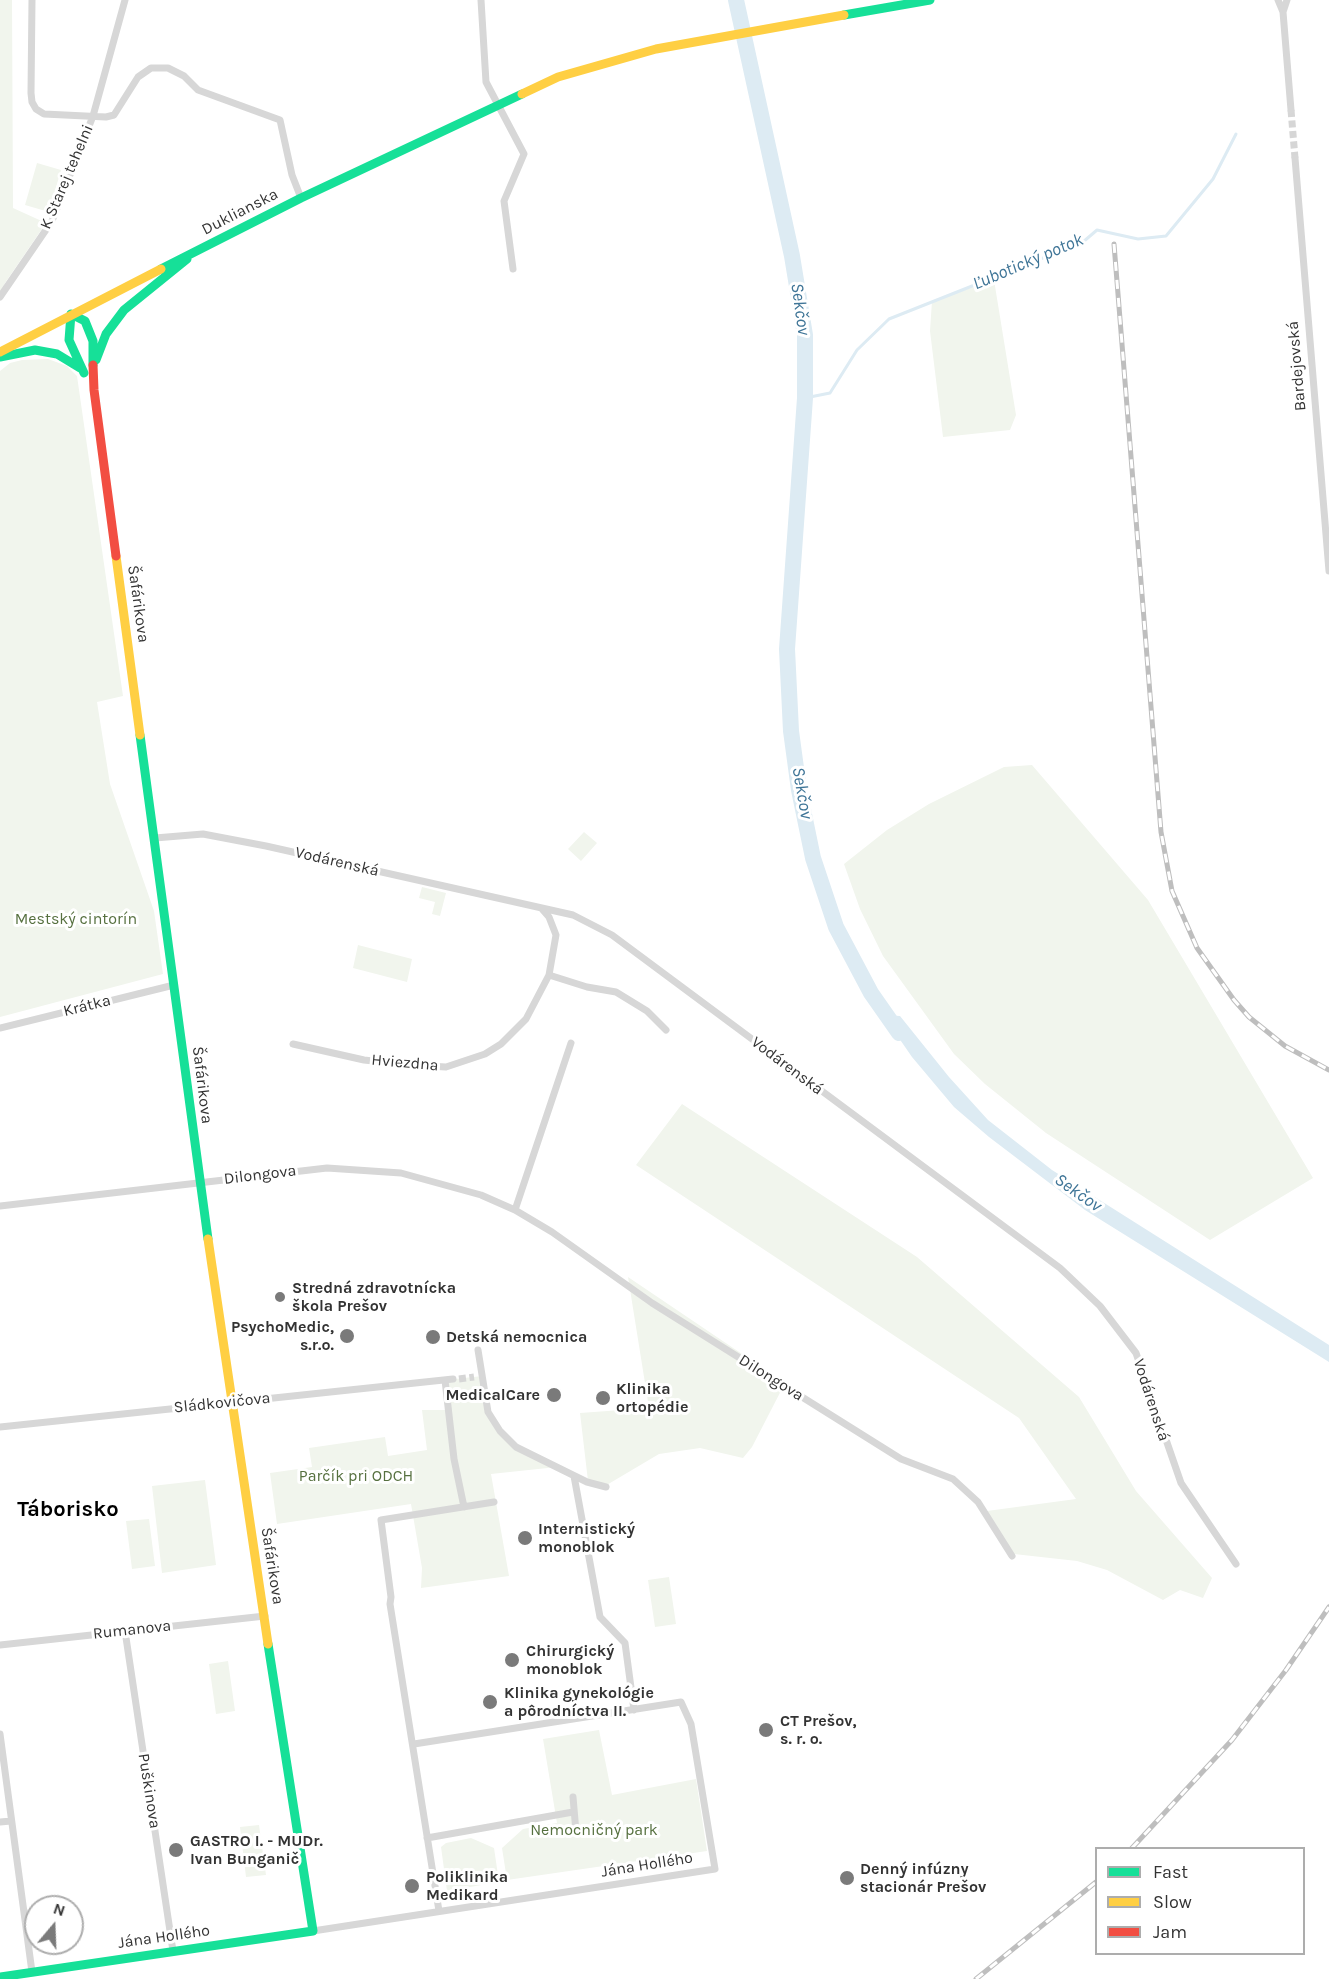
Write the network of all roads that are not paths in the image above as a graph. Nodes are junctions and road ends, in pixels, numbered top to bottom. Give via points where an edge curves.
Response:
1 (32, 0) edge
2 (125, 0) edge
3 (481, 0) edge
4 (930, 0) edge
5 (1278, 0) edge
6 (1287, 0) edge
7 (1283, 12) junction
8 (496, 105) junction
9 (1291, 110) tunnel mouth
10 (93, 116) junction
11 (1295, 158) tunnel mouth
12 (301, 198) junction
13 (197, 250) junction
14 (513, 269) dead end
15 (0, 297) edge
16 (71, 314) junction
17 (0, 355) edge
18 (95, 362) junction
19 (84, 373) junction
20 (94, 390) junction
21 (1329, 571) edge
22 (155, 838) junction
23 (540, 907) junction
24 (549, 975) junction
25 (174, 985) junction
26 (0, 1028) edge
27 (666, 1030) dead end
28 (571, 1042) dead end
29 (293, 1044) dead end
30 (200, 1182) junction
31 (0, 1206) edge
32 (515, 1210) junction
33 (478, 1350) dead end
34 (482, 1375) junction
35 (474, 1377) tunnel mouth
36 (231, 1402) junction
37 (0, 1427) edge
38 (574, 1476) junction
39 (606, 1487) dead end
40 (494, 1502) dead end
41 (464, 1507) junction
42 (1012, 1556) dead end
43 (1236, 1564) dead end
44 (265, 1616) junction
45 (124, 1631) junction
46 (0, 1645) edge
47 (634, 1710) junction
48 (0, 1734) edge
49 (414, 1744) junction
50 (573, 1797) dead end
51 (573, 1812) junction
52 (11, 1821) junction
53 (0, 1822) edge
54 (576, 1832) dead end
55 (427, 1838) junction
56 (439, 1911) junction
57 (313, 1931) junction
58 (173, 1951) junction
59 (32, 1972) junction
60 (0, 1977) edge

1 - 10 street, K Starej tehelni via 32,102 45,114
2 - 10 street, K Starej tehelni
3 - 8 street via 486,82
4 - 8 street, Duklianska via 632,54 582,68
5 - 7 street
6 - 7 street
7 - 9 street
8 - 12 street, Duklianska
8 - 14 street via 524,154 504,201
10 - 12 street, K Starej tehelni via 114,114 138,77 151,68 168,68 184,76 198,90 280,120
10 - 15 street, K Starej tehelni via 52,221
11 - 21 street, Bardejovská
12 - 13 street, Duklianska
13 - 16 street, Duklianska
13 - 18 street via 123,310 106,334
16 - 17 street, Duklianska
16 - 18 street, Šafárikova via 85,321 90,330
16 - 19 street via 69,339
17 - 19 street via 35,350 57,354 76,363
18 - 20 street, Šafárikova
19 - 20 street
20 - 22 street, Šafárikova
22 - 23 street, Vodárenská via 203,834
22 - 25 street, Šafárikova
23 - 24 street, Hviezdna via 556,935
23 - 43 street, Vodárenská via 573,915 612,935 1060,1268 1100,1306 1136,1353 1181,1483
24 - 27 street via 616,992 647,1011
24 - 29 street, Hviezdna via 530,1012 512,1034 467,1062 446,1067 410,1065
25 - 26 street, Krátka
25 - 30 street, Šafárikova
28 - 32 street
30 - 31 street, Dilongova
30 - 32 street, Dilongova via 307,1169 369,1169 433,1180
30 - 36 street, Šafárikova
32 - 42 street, Dilongova via 652,1303 901,1460 959,1483 978,1502
33 - 34 street
34 - 35 street
34 - 38 street via 488,1412 500,1431 516,1447
36 - 37 street, Sládkovičova
36 - 41 street, Sládkovičova via 449,1380 454,1459
36 - 44 street, Šafárikova
38 - 39 street
38 - 47 street via 600,1617 624,1642
40 - 41 street
41 - 49 street via 381,1520 390,1604
44 - 45 street, Rumanova
44 - 57 street, Šafárikova
45 - 46 street, Rumanova
45 - 58 street, Puškinova
47 - 49 street, Jána Hollého
47 - 56 street, Jána Hollého via 681,1702 691,1724 715,1869
48 - 52 street
49 - 55 street
50 - 51 street
51 - 54 street
51 - 55 street
52 - 53 street
52 - 59 street
55 - 56 street
56 - 57 street, Jána Hollého
57 - 58 street, Jána Hollého
58 - 59 street, Jána Hollého
59 - 60 street, Jána Hollého

